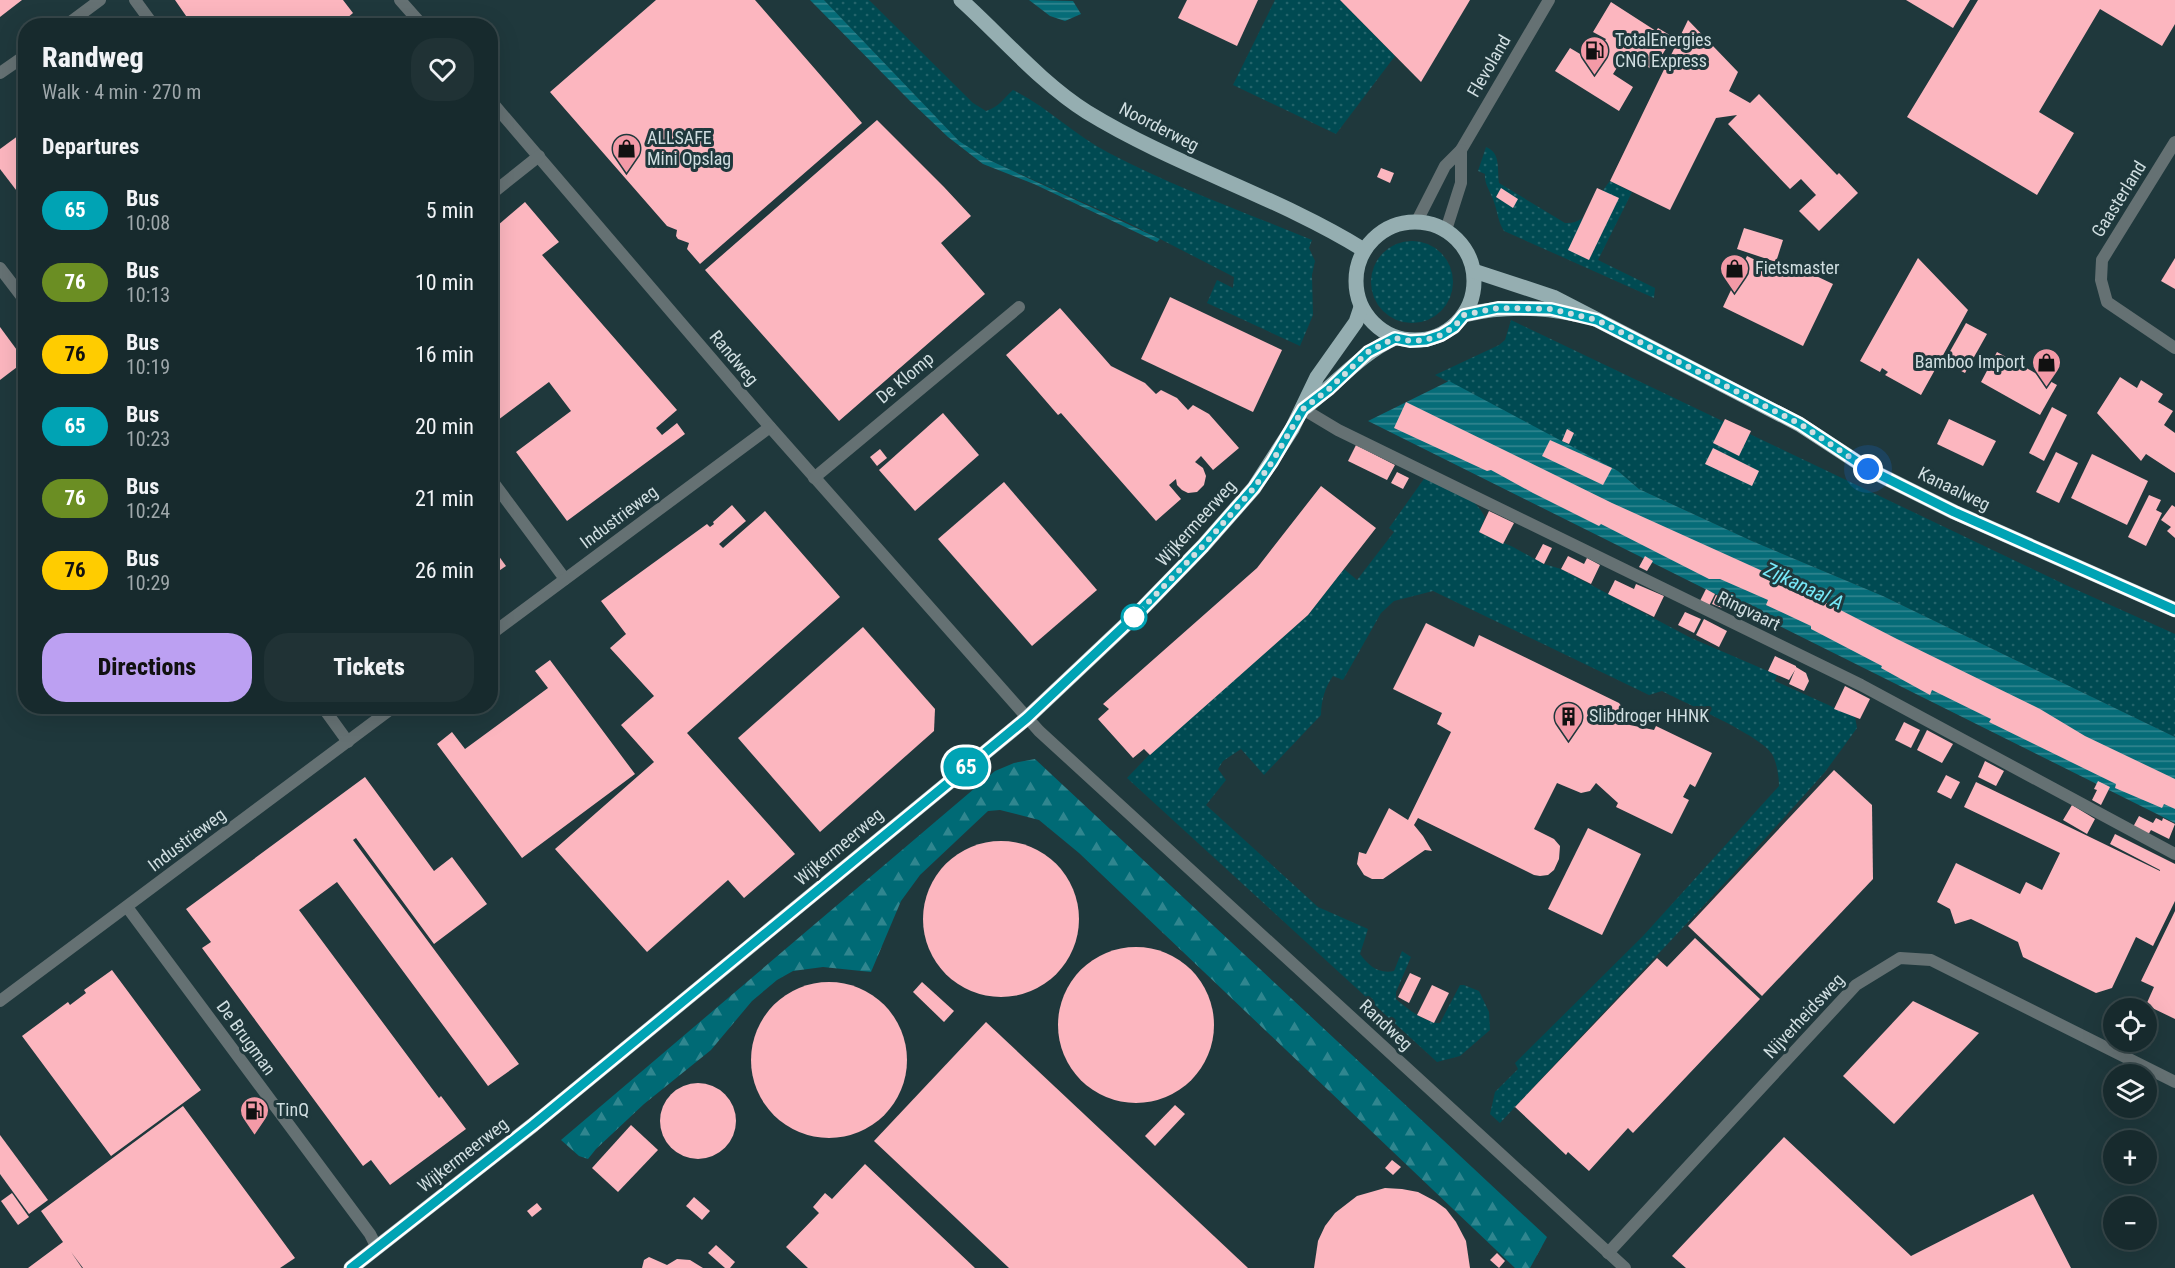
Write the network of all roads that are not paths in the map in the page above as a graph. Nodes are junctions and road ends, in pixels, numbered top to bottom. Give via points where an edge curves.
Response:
1 (100, 0) edge
2 (135, 0) edge
3 (400, 0) edge
4 (961, 0) edge
5 (1549, 0) edge
6 (76, 18) edge
7 (148, 18) edge
8 (416, 18) edge
9 (18, 61) edge
10 (0, 73) edge
11 (498, 109) edge
12 (2175, 142) edge
13 (1461, 150) junction
14 (538, 156) junction
15 (498, 188) edge
16 (1417, 221) junction
17 (1446, 230) junction
18 (1364, 250) junction
19 (0, 268) edge
20 (1474, 271) junction
21 (18, 292) edge
22 (1019, 307) dead end
23 (1361, 307) junction
24 (1464, 315) junction
25 (1597, 320) junction
26 (1395, 338) junction
27 (2175, 348) edge
28 (1303, 409) junction
29 (770, 427) junction
30 (814, 478) junction
31 (498, 488) edge
32 (565, 579) junction
33 (2175, 610) edge
34 (498, 629) edge
35 (328, 714) edge
36 (383, 714) edge
37 (1027, 718) junction
38 (348, 741) junction
39 (2175, 854) edge
40 (127, 907) junction
41 (0, 1001) edge
42 (2175, 1082) edge
43 (377, 1248) junction
44 (1608, 1253) junction
45 (351, 1268) edge
46 (1625, 1268) edge

1 - 6 street
2 - 7 street
3 - 8 street
4 - 18 main road, Noorderweg via 1032,68 1086,111 1142,143
5 - 13 street, Flevoland
9 - 10 street
11 - 14 street, Randweg
12 - 27 street, Gaasterland via 2102,260 2101,280 2107,302
13 - 16 street, Flevoland via 1445,166
13 - 17 street via 1461,183
14 - 15 street
14 - 29 street, Randweg
16 - 17 main road
16 - 18 main road via 1387,229
17 - 20 main road via 1464,248
18 - 23 main road via 1357,268 1356,288
19 - 21 street
20 - 24 main road via 1471,301
20 - 25 main road, Kanaalweg via 1553,297
22 - 30 street, De Klomp
23 - 26 main road via 1381,331
23 - 28 main road, Wijkermeerweg via 1356,322 1317,377
24 - 25 main road, Kanaalweg via 1522,307
24 - 26 main road via 1454,327 1426,340
25 - 33 main road, Kanaalweg via 1800,424 1868,469 1954,512
26 - 28 main road, Wijkermeerweg via 1368,352
28 - 37 main road, Wijkermeerweg via 1254,488 1203,546
28 - 39 street, Ringvaart via 1338,430 1861,685
29 - 30 street, Randweg
29 - 32 street, Industrieweg
30 - 37 street, Randweg
31 - 32 street
32 - 34 street, Industrieweg
35 - 38 street
36 - 38 street, Industrieweg
37 - 43 main road, Wijkermeerweg via 533,1125
37 - 44 street, Randweg
38 - 40 street, Industrieweg
40 - 41 street, Industrieweg
40 - 43 street, De Brugman
42 - 44 street, Nijverheidsweg via 1931,960 1900,958 1856,985
43 - 45 main road, Wijkermeerweg
44 - 46 street, Randweg

